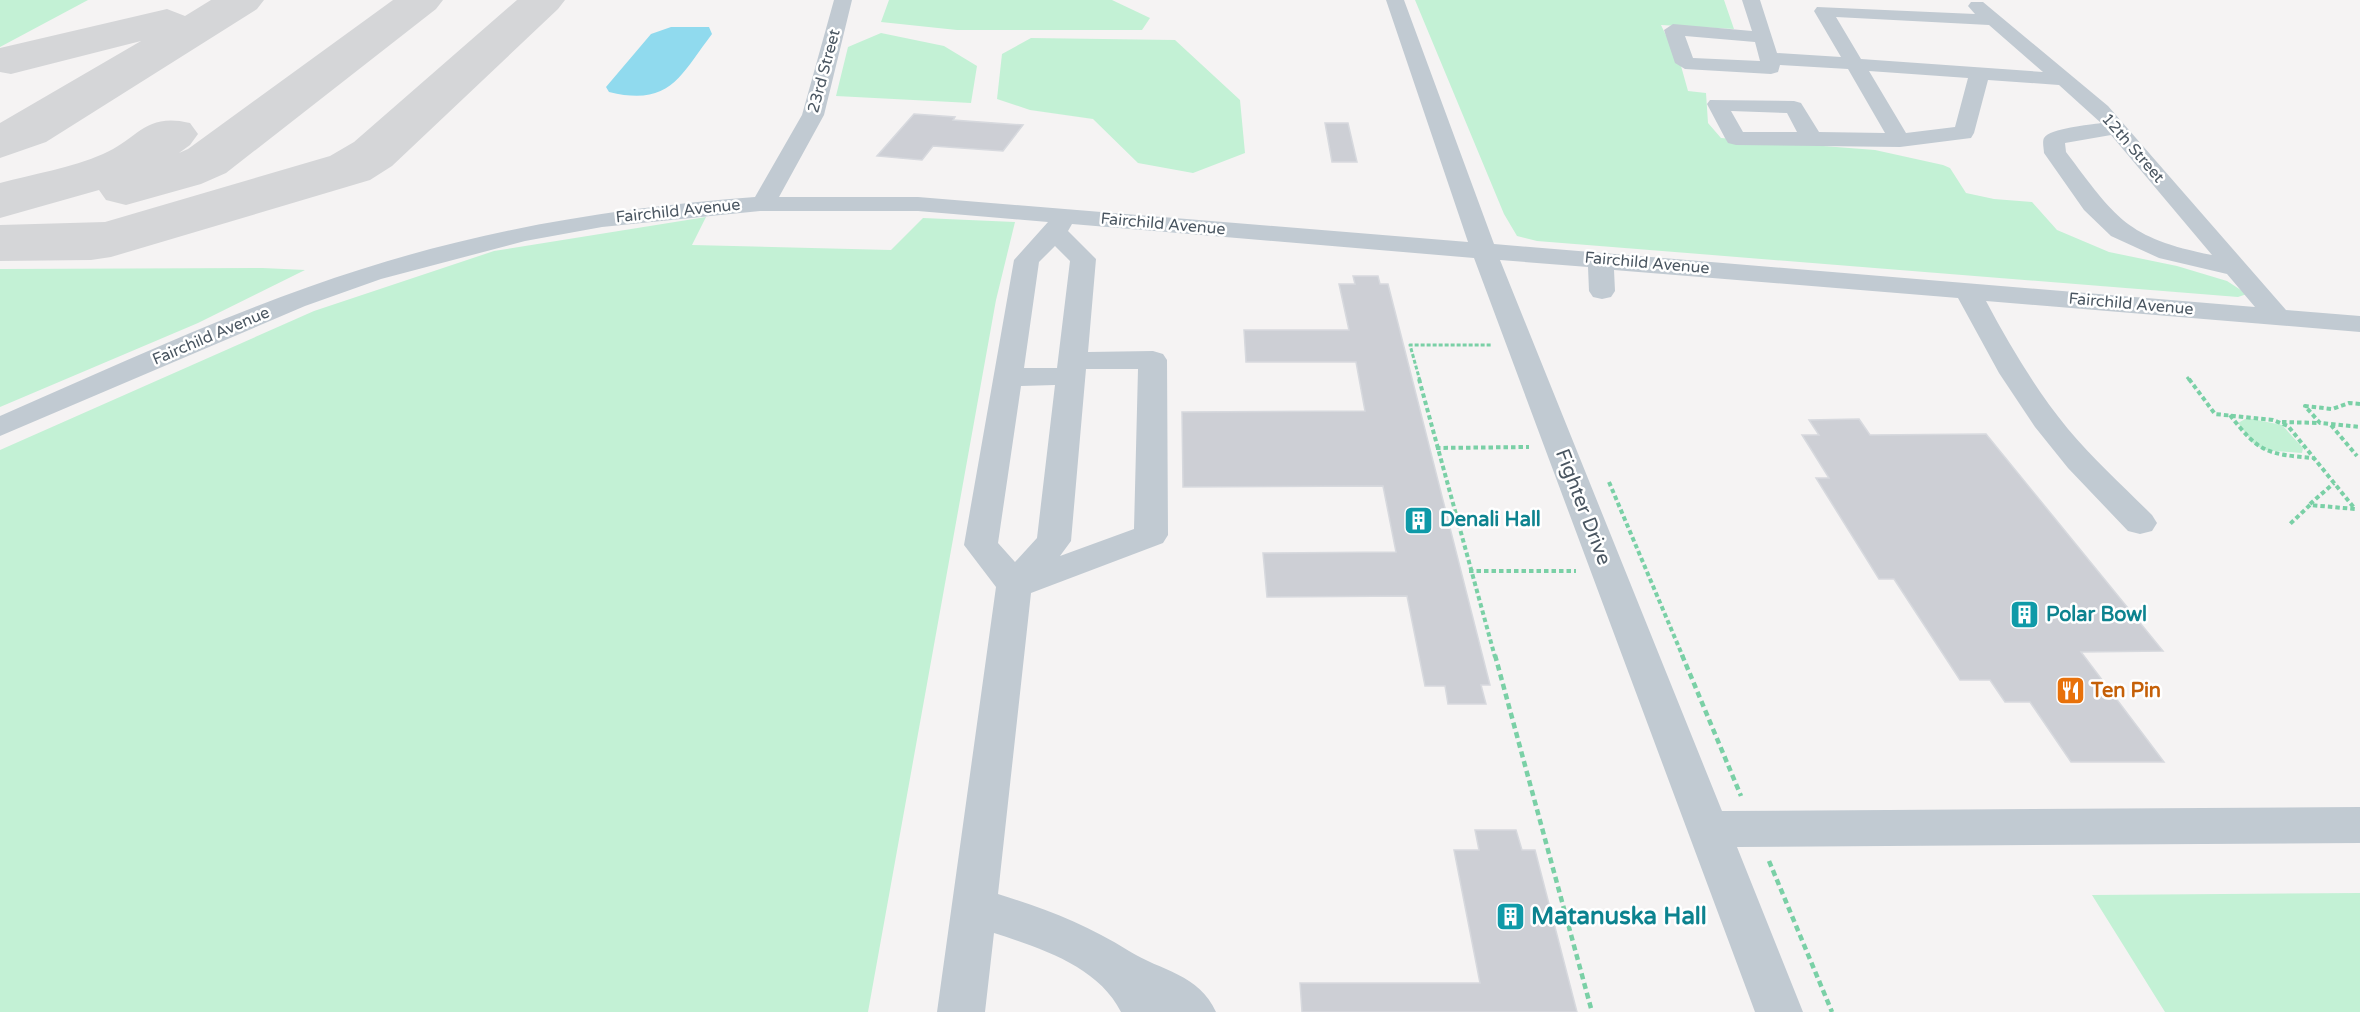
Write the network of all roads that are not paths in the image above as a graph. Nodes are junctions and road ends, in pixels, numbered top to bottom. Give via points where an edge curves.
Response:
1 (843, 0) edge
2 (1395, 0) edge
3 (1751, 0) edge
4 (1970, 0) edge
5 (1994, 20) junction
6 (1763, 37) junction
7 (1769, 58) junction
8 (1853, 64) junction
9 (1979, 75) junction
10 (2064, 79) junction
11 (1763, 85) dead end
12 (1717, 104) junction
13 (2116, 128) junction
14 (1900, 140) junction
15 (1812, 141) junction
16 (764, 202) junction
17 (1060, 224) junction
18 (1483, 249) junction
19 (1600, 259) junction
20 (2236, 268) junction
21 (1967, 290) junction
22 (1602, 291) dead end
23 (2277, 316) junction
24 (2360, 324) edge
25 (1072, 369) junction
26 (1009, 377) junction
27 (0, 427) edge
28 (2140, 523) dead end
29 (1014, 585) junction
30 (2360, 825) edge
31 (1708, 829) junction
32 (974, 907) junction
33 (1107, 962) junction
34 (960, 1012) edge
35 (1148, 1012) edge
36 (1192, 1012) edge
37 (1779, 1012) edge

1 - 16 street, 23rd Street via 813,115
2 - 18 street, Fighter Drive
3 - 6 street
4 - 5 street, 12th Street
5 - 8 street via 1822,11
5 - 10 street, 12th Street
6 - 7 street
6 - 7 street via 1673,30 1685,63 1771,68
7 - 8 street
8 - 9 street
8 - 14 street
9 - 10 street
9 - 14 street via 1963,133
10 - 13 street, 12th Street
11 - 12 street via 1708,84
12 - 15 street via 1736,138
12 - 15 street via 1794,107
13 - 20 street, 12th Street
13 - 20 street via 2054,140 2055,153 2106,220 2129,237 2157,249
14 - 15 street
16 - 17 street, Fairchild Avenue via 918,204
16 - 27 street, Fairchild Avenue via 593,220 497,240 382,271 204,337
17 - 18 street, Fairchild Avenue
17 - 25 street via 1083,259
17 - 26 street via 1027,260
18 - 19 street, Fairchild Avenue
18 - 31 street, Fighter Drive
19 - 21 street, Fairchild Avenue
19 - 22 street
20 - 23 street, 12th Street
21 - 23 street, Fairchild Avenue
21 - 28 street via 1989,333 2046,421
23 - 24 street, Fairchild Avenue
25 - 26 street
25 - 29 street via 1054,541
25 - 29 street via 1153,360 1150,535
26 - 29 street via 981,545
29 - 32 street
30 - 31 street
31 - 37 street, Fighter Drive
32 - 33 street via 1067,938
32 - 34 street
33 - 35 street via 1140,993
33 - 36 street via 1181,1001

